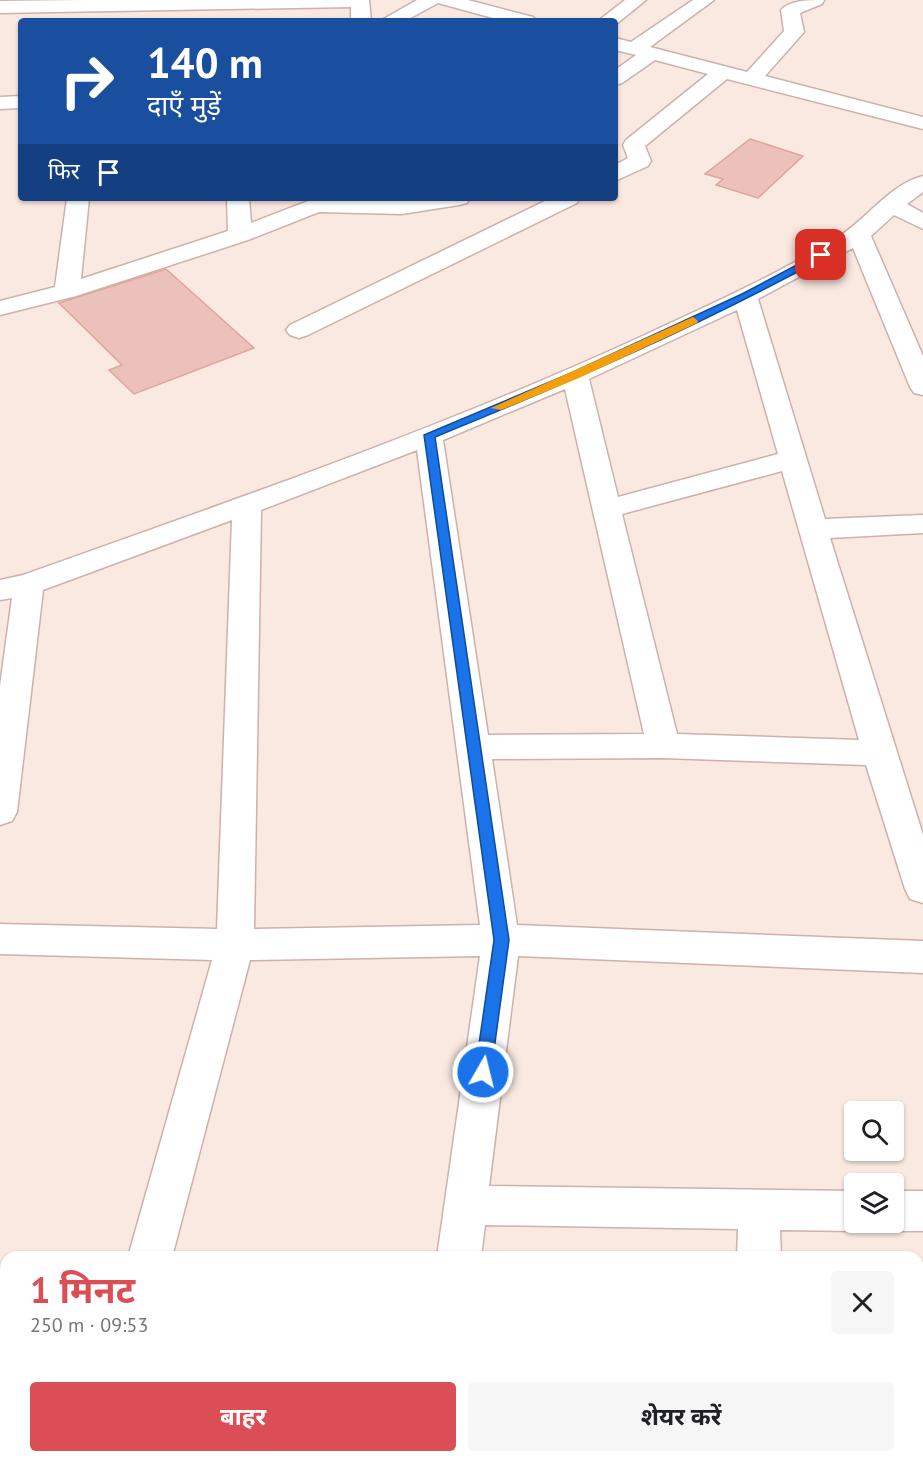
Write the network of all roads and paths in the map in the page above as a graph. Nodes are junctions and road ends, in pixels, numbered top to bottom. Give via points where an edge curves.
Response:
1 (431, 0) edge
2 (446, 0) edge
3 (637, 0) edge
4 (705, 0) edge
5 (815, 0) edge
6 (0, 7) edge
7 (227, 12) edge
8 (100, 13) edge
9 (361, 18) edge
10 (396, 18) edge
11 (515, 18) edge
12 (612, 18) edge
13 (633, 49) edge
14 (723, 72) junction
15 (618, 74) edge
16 (751, 80) junction
17 (18, 102) edge
18 (0, 103) edge
19 (923, 123) edge
20 (618, 172) edge
21 (923, 183) edge
22 (78, 201) edge
23 (238, 201) edge
24 (424, 201) edge
25 (562, 201) edge
26 (401, 203) edge
27 (891, 204) junction
28 (923, 222) edge
29 (859, 234) junction
30 (240, 235) junction
31 (67, 291) junction
32 (745, 296) junction
33 (0, 308) edge
34 (299, 330) dead end
35 (575, 376) junction
36 (923, 387) edge
37 (429, 435) junction
38 (793, 459) junction
39 (247, 505) junction
40 (606, 509) junction
41 (923, 524) edge
42 (812, 529) junction
43 (15, 587) edge
44 (663, 746) junction
45 (475, 747) junction
46 (879, 753) junction
47 (0, 812) edge
48 (923, 888) edge
49 (0, 939) edge
50 (501, 940) junction
51 (235, 945) junction
52 (923, 957) edge
53 (465, 1205) junction
54 (759, 1210) junction
55 (844, 1210) edge
56 (904, 1211) edge
57 (923, 1211) edge
58 (152, 1251) edge
59 (460, 1251) edge
60 (759, 1251) edge

1 - 10 street
2 - 11 street
3 - 12 street
4 - 13 street
5 - 16 street via 790,10 794,32
6 - 8 street
7 - 8 street
7 - 9 street via 360,1
13 - 14 street
13 - 15 street
14 - 16 street
14 - 20 street via 634,145 640,161
16 - 19 street
17 - 18 street
21 - 27 street
22 - 31 street
23 - 30 street
24 - 26 street
25 - 34 street
26 - 30 street via 316,205
27 - 28 street
27 - 29 street
29 - 32 street
29 - 36 street
30 - 31 street
31 - 33 street
32 - 35 street
32 - 38 street
35 - 37 street
35 - 40 street
37 - 39 street
37 - 45 street
38 - 40 street
38 - 42 street
39 - 43 street
39 - 51 street
40 - 44 street
41 - 42 street
42 - 46 street
43 - 47 street
44 - 45 street
44 - 46 street
45 - 50 street
46 - 48 street
49 - 51 street
50 - 51 street
50 - 52 street
50 - 53 street
51 - 58 street
53 - 54 street
53 - 59 street
54 - 55 street
54 - 60 street
56 - 57 street

